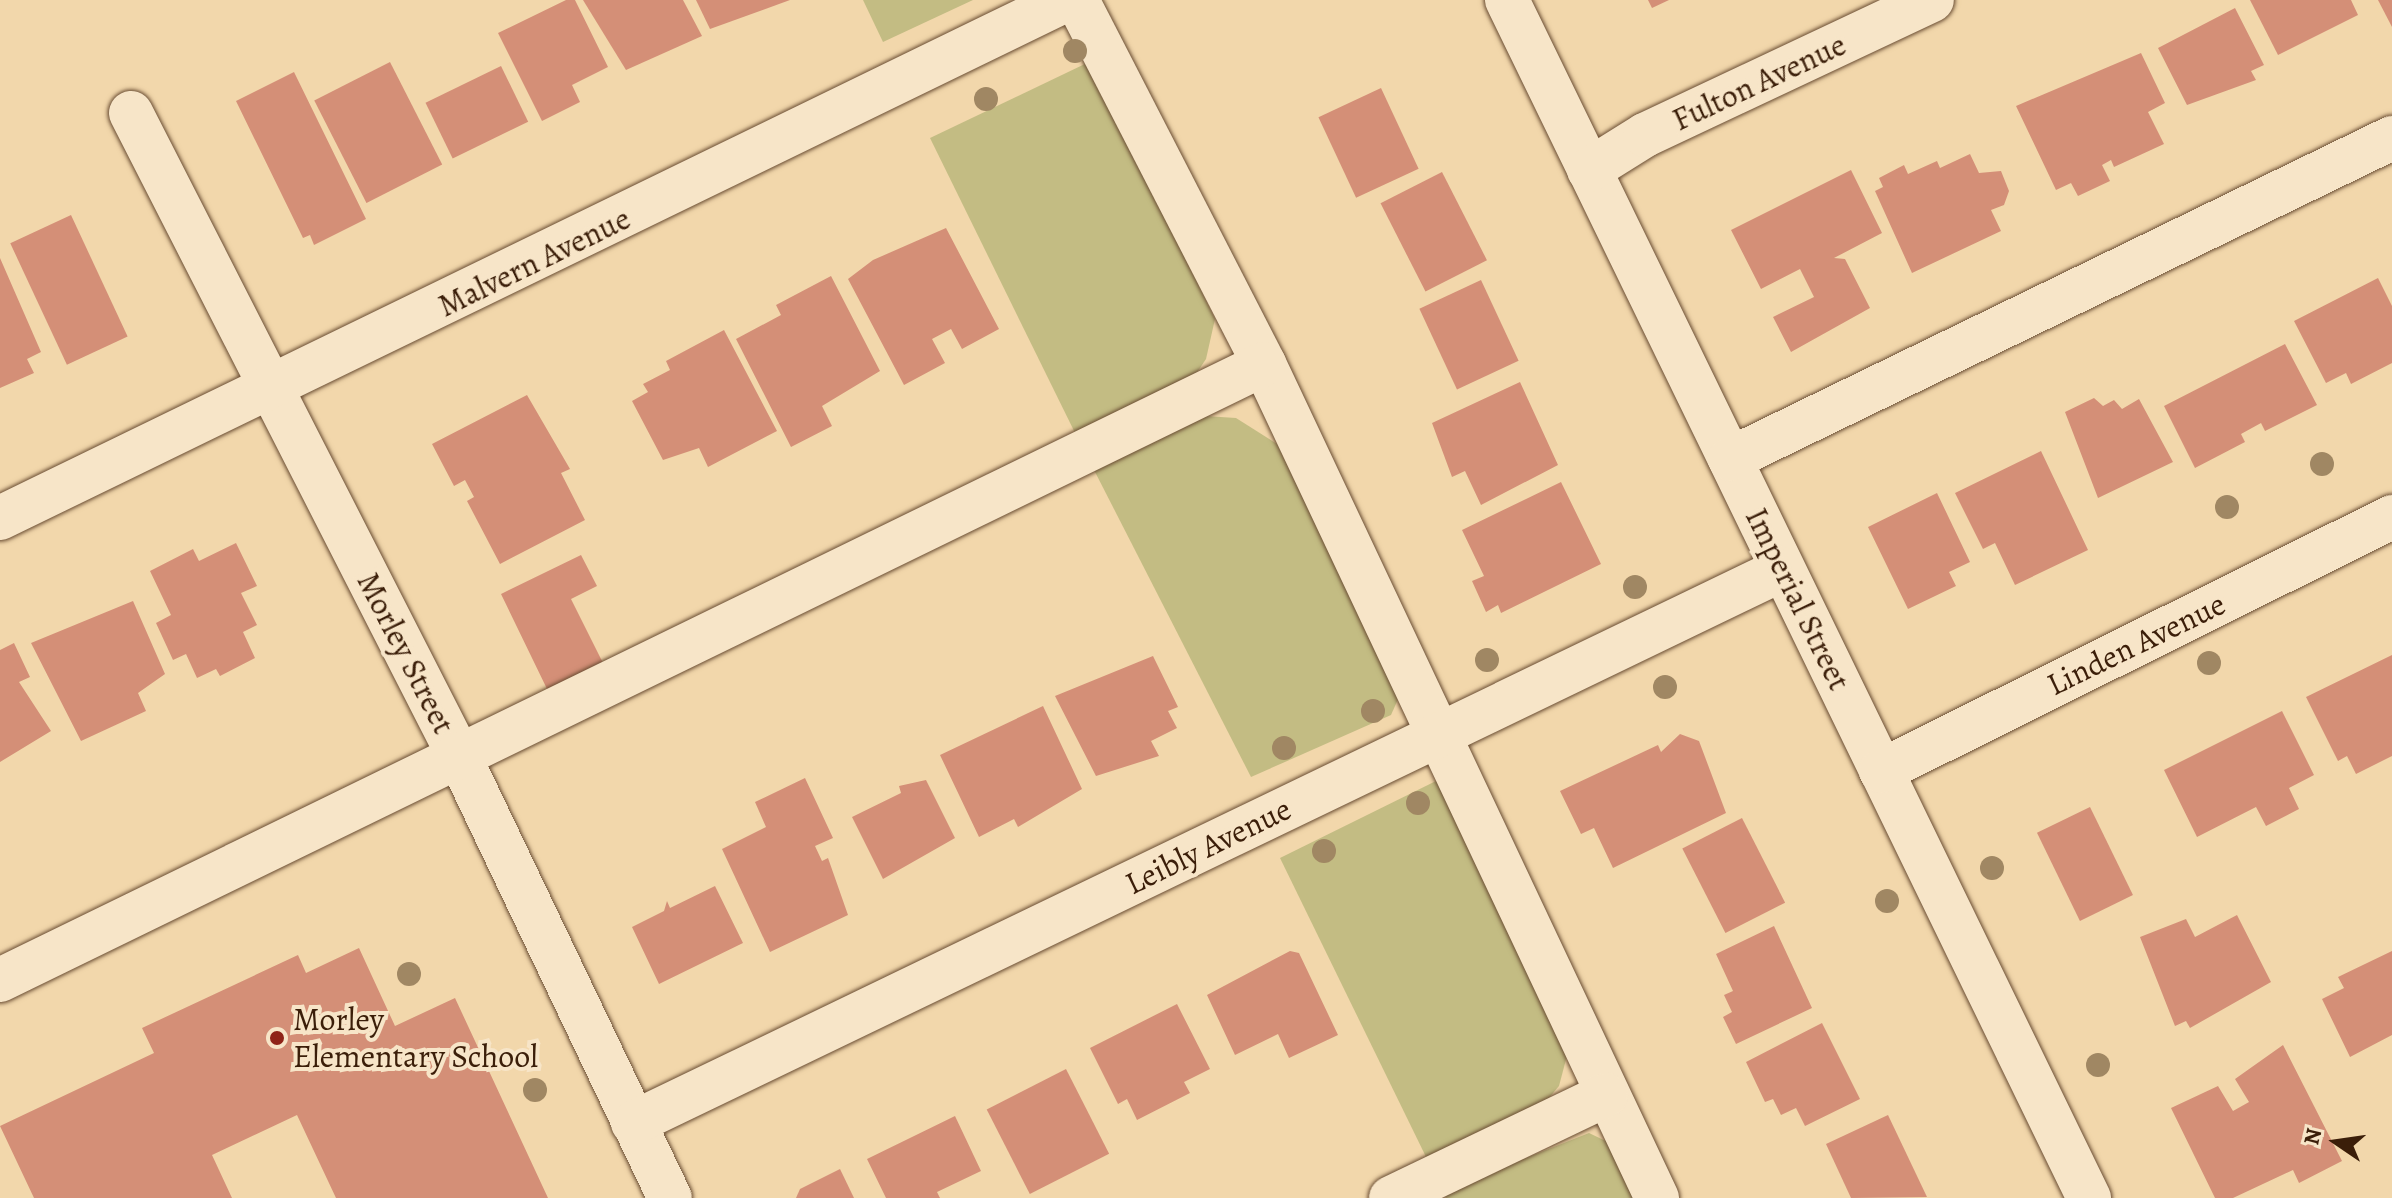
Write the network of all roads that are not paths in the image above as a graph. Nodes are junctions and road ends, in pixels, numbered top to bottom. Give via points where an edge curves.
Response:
1 (1066, 0) edge
2 (1077, 0) edge
3 (1507, 0) edge
4 (1932, 0) edge
5 (131, 113) dead end
6 (2392, 138) edge
7 (1589, 170) junction
8 (1264, 364) junction
9 (271, 388) junction
10 (1730, 459) junction
11 (2392, 517) edge
12 (0, 518) edge
13 (1783, 569) junction
14 (1436, 736) junction
15 (461, 760) junction
16 (1881, 771) junction
17 (0, 980) edge
18 (1606, 1095) junction
19 (633, 1123) junction
20 (670, 1198) edge
21 (1391, 1198) edge
22 (1657, 1198) edge
23 (2089, 1198) edge

1 - 9 street, Malvern Avenue
2 - 8 street
3 - 7 street, Imperial Street
4 - 7 street, Fulton Avenue via 1645,135
5 - 9 street, Morley Street
6 - 10 street
7 - 10 street, Imperial Street
8 - 14 street
8 - 15 street
9 - 12 street, Malvern Avenue
9 - 15 street, Morley Street
10 - 13 street, Imperial Street
11 - 16 street, Linden Avenue
13 - 14 street, Leibly Avenue
13 - 16 street, Imperial Street
14 - 18 street
14 - 19 street, Leibly Avenue
15 - 17 street
15 - 19 street, Morley Street
16 - 23 street, Imperial Street
18 - 21 street
18 - 22 street
19 - 20 street, Morley Street

